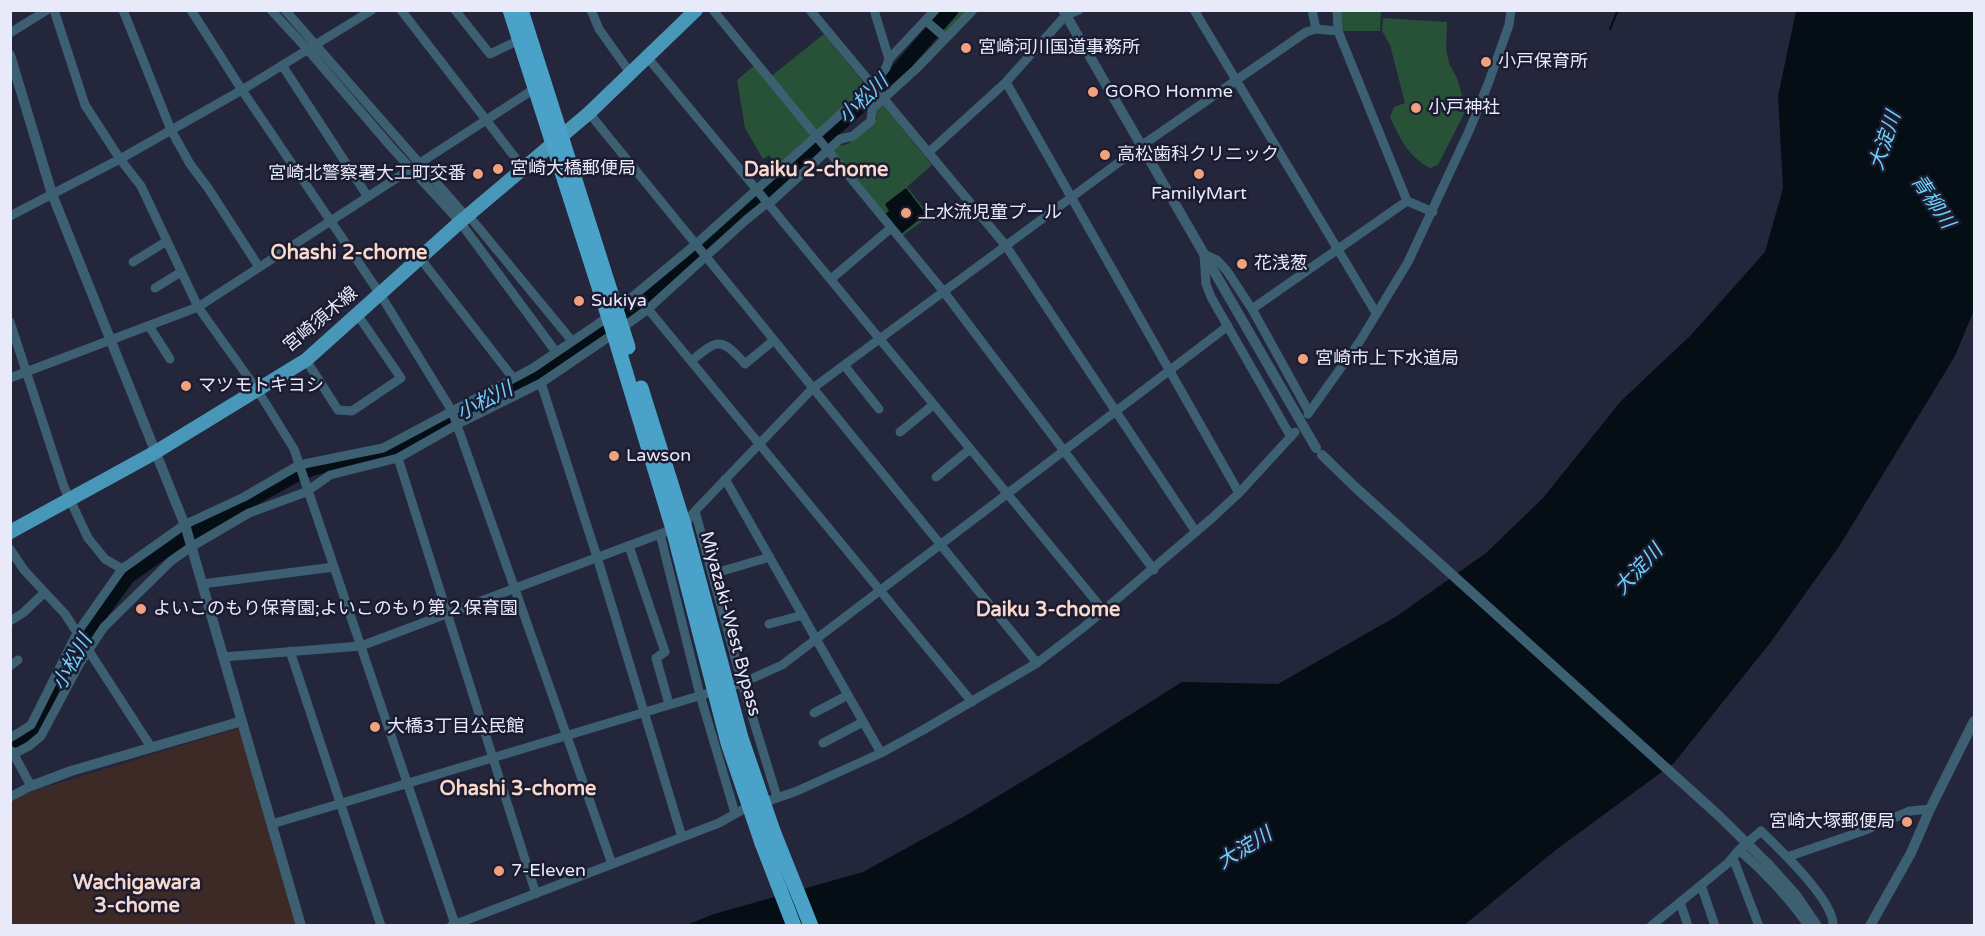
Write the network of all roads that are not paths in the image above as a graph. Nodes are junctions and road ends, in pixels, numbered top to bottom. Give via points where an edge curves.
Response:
1 (47, 10) edge
2 (54, 10) edge
3 (123, 10) edge
4 (191, 10) edge
5 (271, 10) edge
6 (285, 10) edge
7 (372, 10) edge
8 (401, 10) edge
9 (455, 10) edge
10 (510, 10) edge
11 (521, 10) edge
12 (591, 10) edge
13 (696, 10) edge
14 (712, 10) edge
15 (810, 10) edge
16 (874, 10) edge
17 (935, 10) edge
18 (973, 10) edge
19 (1079, 10) edge
20 (1194, 10) edge
21 (1312, 10) edge
22 (1337, 10) edge
23 (1511, 10) edge
24 (1065, 13) edge
25 (926, 21) junction
26 (1316, 29) junction
27 (1338, 31) junction
28 (10, 33) edge
29 (946, 38) junction
30 (519, 40) junction
31 (312, 47) junction
32 (10, 55) edge
33 (648, 58) junction
34 (889, 59) junction
35 (282, 65) junction
36 (631, 74) junction
37 (1236, 81) junction
38 (1006, 82) junction
39 (872, 86) junction
40 (534, 89) junction
41 (242, 90) junction
42 (882, 99) junction
43 (589, 113) junction
44 (486, 120) junction
45 (171, 130) junction
46 (816, 136) junction
47 (557, 141) junction
48 (1141, 146) junction
49 (828, 150) junction
50 (928, 153) junction
51 (120, 159) junction
52 (420, 163) junction
53 (411, 169) junction
54 (524, 169) junction
55 (756, 189) junction
56 (52, 194) junction
57 (368, 197) junction
58 (1071, 197) junction
59 (1407, 201) junction
60 (767, 203) junction
61 (1433, 212) junction
62 (10, 216) edge
63 (465, 219) junction
64 (330, 222) junction
65 (891, 228) junction
66 (166, 241) junction
67 (696, 244) junction
68 (1006, 246) junction
69 (1338, 250) junction
70 (1204, 254) junction
71 (706, 257) junction
72 (420, 258) junction
73 (133, 262) dead end
74 (259, 267) junction
75 (181, 272) junction
76 (831, 279) junction
77 (155, 288) dead end
78 (944, 292) junction
79 (380, 294) junction
80 (198, 307) junction
81 (648, 309) junction
82 (1252, 309) junction
83 (1376, 313) junction
84 (357, 314) junction
85 (10, 322) edge
86 (615, 322) junction
87 (149, 326) junction
88 (1228, 326) junction
89 (879, 339) junction
90 (774, 340) junction
91 (110, 341) junction
92 (572, 341) junction
93 (556, 352) junction
94 (170, 359) dead end
95 (306, 360) junction
96 (691, 361) junction
97 (844, 365) junction
98 (1170, 370) junction
99 (27, 373) junction
100 (10, 378) edge
101 (513, 378) junction
102 (541, 383) junction
103 (813, 388) junction
104 (258, 391) junction
105 (933, 405) junction
106 (879, 408) dead end
107 (452, 411) junction
108 (1116, 411) junction
109 (458, 424) junction
110 (900, 432) dead end
111 (759, 443) junction
112 (970, 449) junction
113 (1063, 452) junction
114 (154, 453) junction
115 (398, 458) junction
116 (299, 465) junction
117 (936, 477) dead end
118 (725, 479) junction
119 (308, 491) junction
120 (1008, 493) junction
121 (1239, 493) junction
122 (69, 499) junction
123 (695, 511) junction
124 (185, 527) junction
125 (672, 529) junction
126 (10, 532) edge
127 (1196, 532) junction
128 (190, 544) junction
129 (940, 544) junction
130 (629, 546) junction
131 (10, 549) edge
132 (770, 556) junction
133 (597, 557) junction
134 (334, 567) junction
135 (122, 569) junction
136 (1154, 570) junction
137 (712, 574) junction
138 (202, 584) junction
139 (514, 587) junction
140 (881, 590) junction
141 (44, 593) junction
142 (1104, 611) junction
143 (448, 614) junction
144 (803, 615) junction
145 (10, 621) edge
146 (769, 624) dead end
147 (77, 633) junction
148 (817, 639) junction
149 (361, 646) junction
150 (88, 650) junction
151 (290, 651) junction
152 (223, 657) junction
153 (1036, 663) junction
154 (742, 683) junction
155 (700, 694) junction
156 (848, 695) junction
157 (972, 702) junction
158 (669, 704) junction
159 (643, 713) junction
160 (814, 713) dead end
161 (242, 721) junction
162 (1974, 721) edge
163 (863, 722) junction
164 (566, 735) junction
165 (10, 738) edge
166 (823, 743) dead end
167 (151, 747) junction
168 (12, 753) edge
169 (881, 753) junction
170 (493, 758) junction
171 (407, 783) junction
172 (31, 786) junction
173 (10, 797) edge
174 (777, 798) junction
175 (340, 803) junction
176 (1930, 809) junction
177 (735, 813) junction
178 (272, 824) junction
179 (682, 837) junction
180 (1736, 854) junction
181 (1787, 857) junction
182 (612, 864) junction
183 (1701, 885) junction
184 (536, 894) junction
185 (1680, 902) junction
186 (453, 925) edge
187 (301, 926) edge
188 (381, 926) edge
189 (794, 926) edge
190 (811, 926) edge
191 (1651, 926) edge
192 (1688, 926) edge
193 (1716, 926) edge
194 (1759, 926) edge
195 (1809, 926) edge
196 (1817, 926) edge
197 (1833, 926) edge
198 (1870, 926) edge

1 - 28 street
2 - 51 street via 85,105
3 - 45 street
4 - 41 street
5 - 31 street
6 - 31 street
7 - 31 street
8 - 44 street
9 - 30 street via 490,54
10 - 30 highway
11 - 47 highway
12 - 36 street
13 - 33 main road, 宮崎須木線
14 - 46 street
15 - 39 street
16 - 34 street
17 - 25 street
18 - 29 street
19 - 24 street
20 - 37 street
21 - 26 street
22 - 27 street
23 - 61 street via 1488,84
24 - 38 street
24 - 48 street
25 - 29 street
25 - 34 street
26 - 27 street
26 - 37 street
27 - 59 street
29 - 42 street
30 - 40 highway
31 - 35 street
31 - 52 street
31 - 53 street
32 - 56 street
33 - 36 main road, 宮崎須木線
33 - 55 street
34 - 39 street
35 - 41 street
35 - 57 street
36 - 43 main road, 宮崎須木線
37 - 48 street
37 - 69 street
38 - 50 street
38 - 58 street
39 - 42 street
39 - 46 street
40 - 44 street
40 - 47 highway
41 - 45 street
41 - 64 street
42 - 49 street via 872,109 871,121
42 - 50 street
43 - 47 main road, 宮崎須木線
43 - 67 street
44 - 52 street
44 - 54 street
45 - 51 street
45 - 74 street
46 - 49 street
46 - 55 street
47 - 54 main road, 宮崎須木線
47 - 86 highway, Miyazaki-West Bypass
48 - 58 street
48 - 70 street
49 - 60 street
49 - 65 street
50 - 68 street
51 - 56 street
51 - 66 street via 141,186
52 - 53 street
52 - 63 street
53 - 57 street
53 - 63 street
54 - 63 main road, 宮崎須木線
55 - 60 street
55 - 67 street
56 - 62 street
56 - 91 street
57 - 64 street
58 - 68 street
58 - 98 street
59 - 61 street
59 - 69 street
60 - 71 street
60 - 76 street
61 - 83 street
63 - 72 main road, 宮崎須木線
63 - 92 street
63 - 93 street
64 - 74 street
64 - 79 street
65 - 76 street
65 - 78 street
66 - 73 street
66 - 75 street
67 - 71 street
67 - 86 street
68 - 78 street
68 - 108 street
69 - 82 street
69 - 83 street
70 - 82 street via 1227,271
70 - 88 street via 1206,284
70 - 196 street, bridge via 1322,455 1717,814 1796,895
71 - 81 street
71 - 90 street
72 - 79 main road, 宮崎須木線
72 - 101 street
74 - 80 street
75 - 77 street
75 - 80 street
76 - 89 street
78 - 89 street
78 - 113 street
79 - 84 main road, 宮崎須木線
79 - 107 street
80 - 87 street
80 - 104 street
81 - 86 street
81 - 96 street
82 - 83 street via 1309,413
84 - 95 main road, 宮崎須木線
84 - 95 street via 401,378 352,411 342,412
85 - 99 street
86 - 92 street
86 - 102 street
86 - 125 highway, Miyazaki-West Bypass
87 - 91 street
87 - 94 street
88 - 98 street
88 - 121 street via 1293,434
89 - 97 street
89 - 105 street
90 - 96 street via 745,364 731,348 717,344
90 - 103 street
91 - 99 street
91 - 114 street
92 - 93 street
93 - 101 street
95 - 104 main road, 宮崎須木線
96 - 111 street
97 - 103 street
97 - 106 street
98 - 108 street
98 - 121 street
99 - 100 street
99 - 122 street
101 - 107 street
102 - 109 street
102 - 133 street
103 - 111 street
103 - 129 street
104 - 114 main road, 宮崎須木線
104 - 116 street via 294,449
105 - 110 street
105 - 112 street
107 - 109 street
107 - 116 street via 383,448
108 - 113 street
108 - 127 street
109 - 115 street
109 - 139 street
111 - 118 street
111 - 140 street
112 - 117 street
112 - 120 street
113 - 120 street
113 - 136 street
114 - 122 main road, 宮崎須木線
114 - 124 street
115 - 119 street via 330,475
115 - 143 street
116 - 119 street
116 - 124 street
118 - 123 street
118 - 132 street
119 - 128 street via 249,513
119 - 134 street
120 - 129 street
120 - 142 street
121 - 127 street
122 - 126 main road, 宮崎須木線
122 - 135 street via 88,538 105,559
123 - 125 street
123 - 137 street
124 - 128 street
124 - 135 street
125 - 130 street
125 - 155 street
125 - 189 highway, Miyazaki-West Bypass, bridge via 728,743
125 - 190 highway, Miyazaki-West Bypass, bridge via 773,831
127 - 136 street
128 - 138 street
128 - 150 street via 121,608
129 - 140 street
129 - 153 street
130 - 133 street
130 - 158 street via 665,652 656,658
131 - 141 street
132 - 137 street
132 - 144 street
133 - 139 street
133 - 159 street
134 - 138 street
134 - 149 street
135 - 147 street
136 - 142 street
137 - 154 street
138 - 152 street
139 - 143 street
139 - 164 street
140 - 148 street
140 - 157 street
141 - 145 street
141 - 147 street
142 - 153 street
143 - 149 street
143 - 170 street
144 - 146 street
144 - 148 street
147 - 150 street
147 - 165 street via 31,725
148 - 154 street via 782,665
148 - 156 street
149 - 151 street
149 - 171 street
150 - 167 street
150 - 168 street via 41,736
151 - 152 street
151 - 175 street
152 - 161 street
153 - 157 street
154 - 155 street
154 - 174 street
155 - 158 street
155 - 177 street
156 - 160 street
156 - 163 street
157 - 169 street
158 - 159 street
159 - 164 street
159 - 179 street
161 - 167 street
161 - 178 street
162 - 176 street
163 - 166 street
163 - 169 street
164 - 170 street
164 - 182 street
167 - 172 street
168 - 172 street
169 - 174 street
170 - 171 street
170 - 184 street
171 - 175 street
171 - 186 street
172 - 173 street
174 - 177 street
175 - 178 street
175 - 188 street
176 - 181 street via 1910,811
176 - 198 street via 1911,853
177 - 179 street
178 - 187 street
179 - 182 street
180 - 181 street via 1761,831
180 - 183 street
180 - 194 street
180 - 195 street via 1761,868
181 - 197 street via 1828,906
182 - 184 street
183 - 185 street
183 - 193 street
184 - 186 street
185 - 191 street
185 - 192 street

